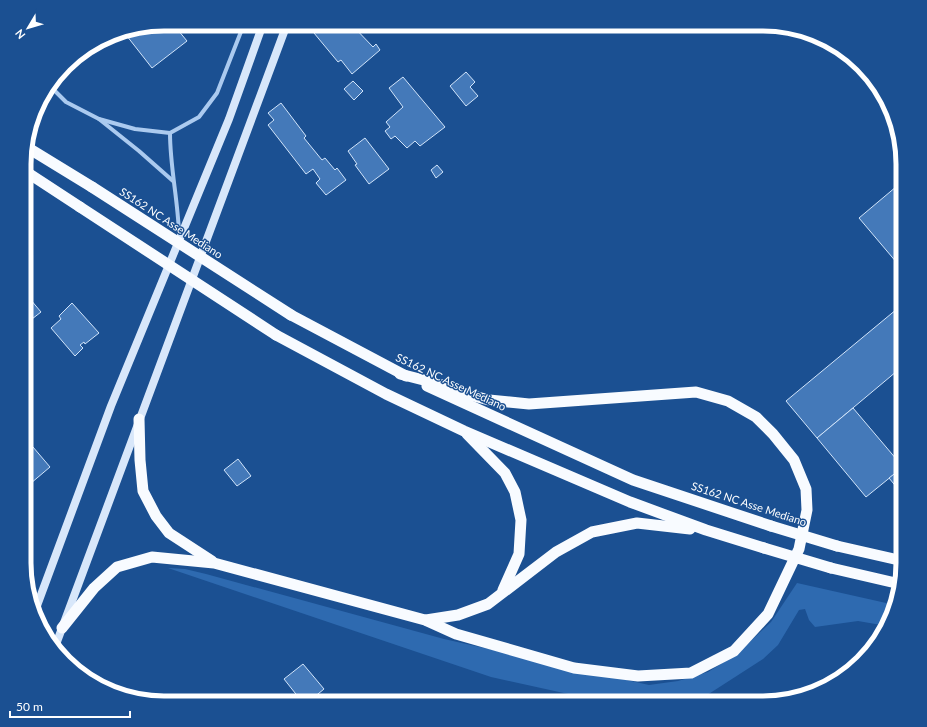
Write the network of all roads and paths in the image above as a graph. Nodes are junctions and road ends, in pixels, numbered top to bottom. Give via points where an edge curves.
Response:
1 (241, 31) edge
2 (261, 31) edge
3 (284, 31) edge
4 (54, 90) edge
5 (99, 119) junction
6 (170, 133) junction
7 (32, 150) edge
8 (31, 175) edge
9 (173, 181) junction
10 (180, 242) junction
11 (400, 374) junction
12 (139, 419) junction
13 (464, 431) junction
14 (706, 530) junction
15 (896, 559) edge
16 (214, 562) junction
17 (894, 583) edge
18 (503, 590) junction
19 (38, 604) edge
20 (425, 620) junction
21 (62, 628) junction
22 (57, 642) edge

1 - 6 street via 217,93 199,117
2 - 10 main road
3 - 12 main road
4 - 5 street via 66,102
5 - 6 street via 135,129
5 - 9 street
6 - 9 street
7 - 11 highway, SS162 NC Asse Mediano, bridge via 291,315
8 - 13 highway, bridge via 276,335 386,394
9 - 10 street via 178,204
10 - 19 main road via 111,406
11 - 15 highway, SS162 NC Asse Mediano, bridge via 633,480 770,526 837,546
11 - 20 highway via 489,400 529,404 696,392 728,401 756,417 773,434 794,460 806,489 807,510 799,549 768,614 734,651 691,673 638,676 574,668 456,634
12 - 16 highway via 143,491 156,516 169,534
12 - 21 main road
13 - 14 highway via 630,502
13 - 18 highway via 505,473 515,492 521,520 519,554
14 - 17 highway, bridge via 831,568
14 - 18 highway via 637,523 592,532 556,552
16 - 20 highway
16 - 21 highway via 152,557 117,567 94,588
18 - 20 highway via 488,604 458,616
21 - 22 main road

